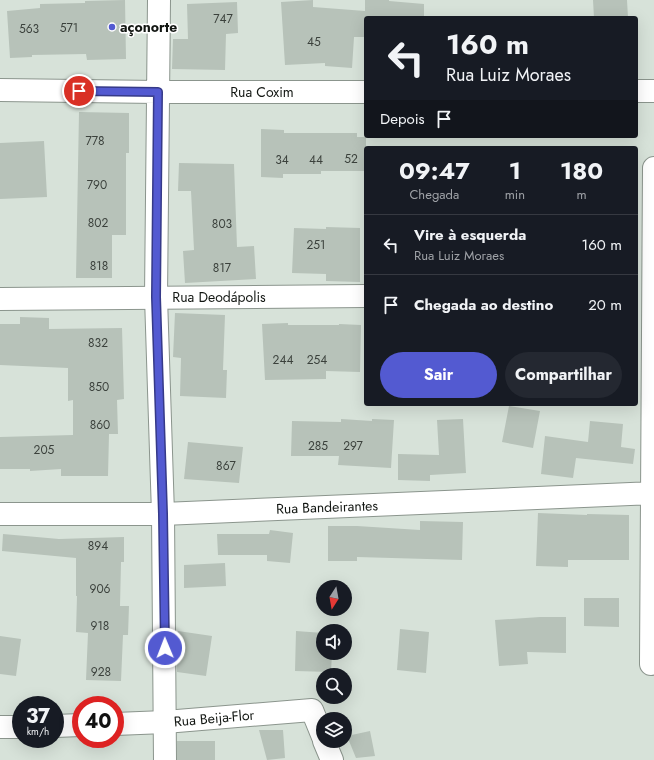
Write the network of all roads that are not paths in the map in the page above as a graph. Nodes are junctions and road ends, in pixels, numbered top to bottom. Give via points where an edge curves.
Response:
1 (159, 0) edge
2 (0, 90) edge
3 (638, 91) edge
4 (654, 91) edge
5 (158, 92) junction
6 (364, 92) edge
7 (654, 168) edge
8 (648, 294) edge
9 (364, 296) edge
10 (156, 297) junction
11 (0, 299) edge
12 (653, 493) edge
13 (0, 514) edge
14 (163, 514) junction
15 (651, 664) dead end
16 (316, 720) edge
17 (165, 722) junction
18 (124, 724) edge
19 (0, 727) edge
20 (12, 727) edge
21 (327, 748) edge
22 (166, 760) edge
23 (332, 760) edge

1 - 5 street
2 - 5 street, Rua Coxim
3 - 4 street
5 - 6 street, Rua Coxim
5 - 10 street
7 - 8 street
8 - 12 street
9 - 10 street, Rua Deodápolis
10 - 11 street, Rua Deodápolis
10 - 14 street
12 - 14 street, Rua Bandeirantes
12 - 15 street
13 - 14 street, Rua Bandeirantes
14 - 17 street
16 - 17 street, Rua Beija-Flor via 312,710
17 - 18 street, Rua Beija-Flor
17 - 22 street
19 - 20 street
21 - 23 street

